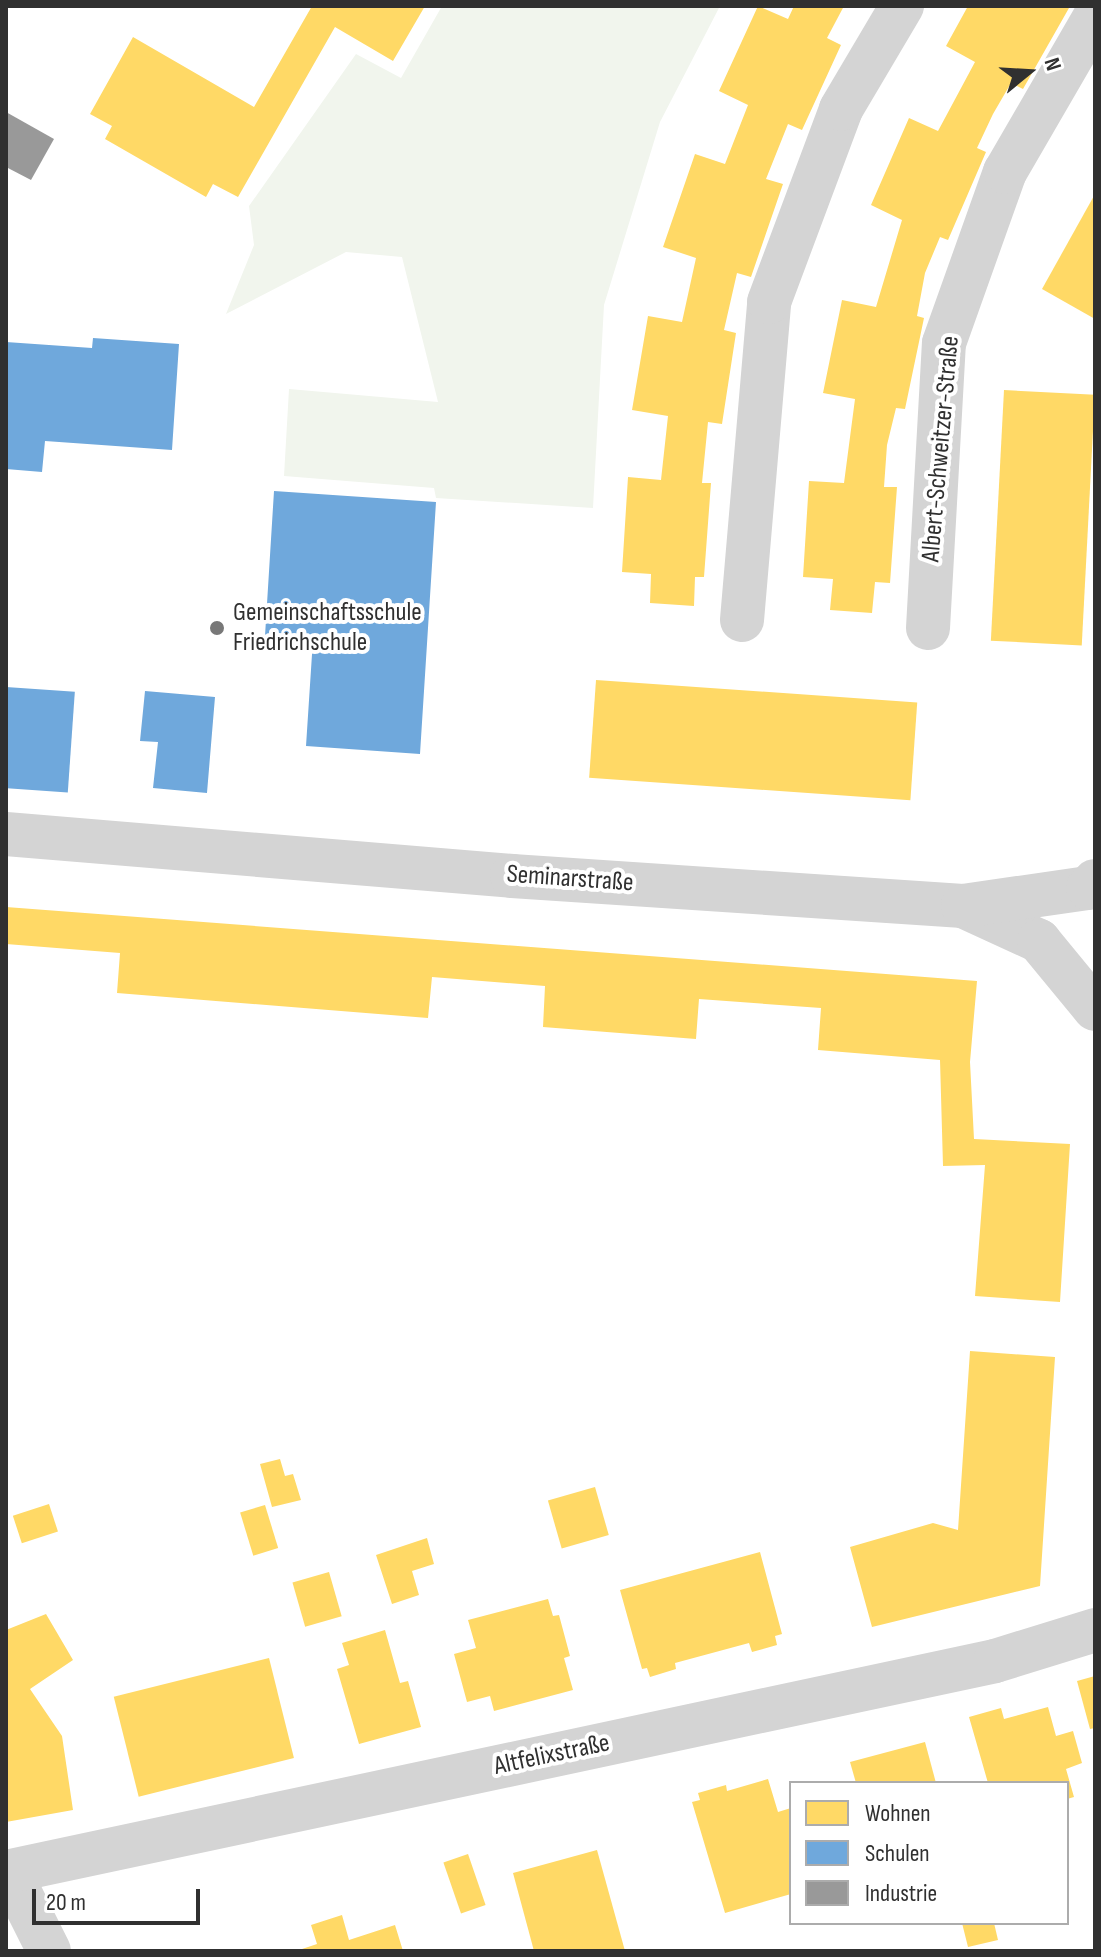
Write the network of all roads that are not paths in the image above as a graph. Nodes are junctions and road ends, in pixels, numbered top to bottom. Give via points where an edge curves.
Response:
1 (902, 6) edge
2 (1095, 17) edge
3 (742, 620) dead end
4 (928, 628) dead end
5 (6, 834) edge
6 (1095, 881) edge
7 (963, 906) junction
8 (1095, 1009) edge
9 (1095, 1630) edge
10 (8, 1872) edge
11 (49, 1951) edge

1 - 3 street via 841,109 769,302
2 - 4 street, Albert-Schweitzer-Straße via 1005,172 944,343
5 - 7 street, Seminarstraße
6 - 7 street via 1088,888
7 - 8 street, Seminarstraße via 1039,941
9 - 10 street, Altfelixstraße via 995,1661
10 - 11 street

